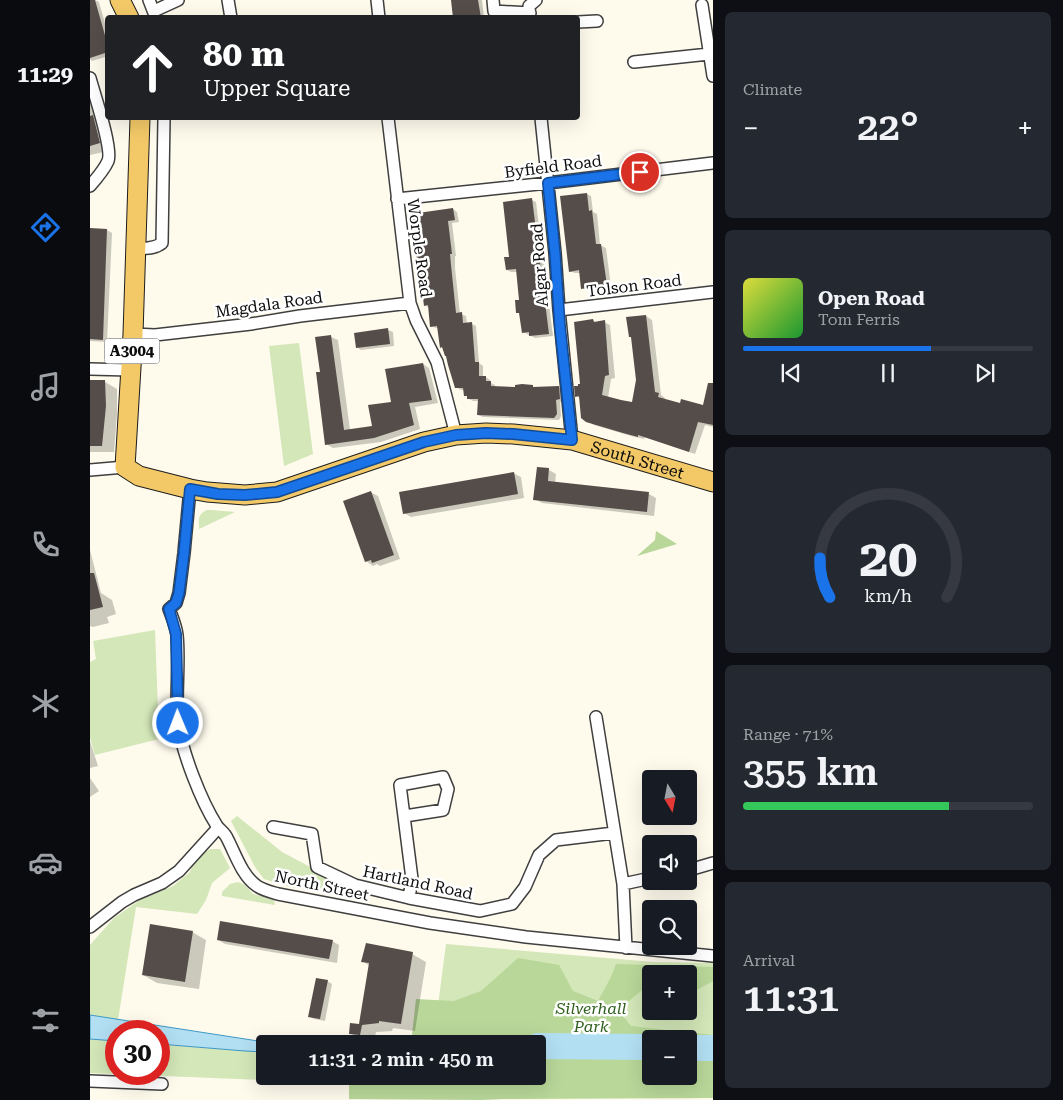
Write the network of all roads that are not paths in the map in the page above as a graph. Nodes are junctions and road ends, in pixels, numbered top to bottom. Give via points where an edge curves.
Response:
1 (120, 0) edge
2 (149, 0) edge
3 (178, 0) edge
4 (228, 0) edge
5 (377, 0) edge
6 (493, 0) edge
7 (536, 0) edge
8 (702, 5) dead end
9 (155, 14) edge
10 (128, 15) edge
11 (230, 15) edge
12 (379, 15) edge
13 (530, 15) edge
14 (597, 21) dead end
15 (580, 22) edge
16 (709, 54) junction
17 (634, 62) dead end
18 (713, 76) edge
19 (90, 78) edge
20 (140, 120) edge
21 (164, 120) edge
22 (388, 120) edge
23 (542, 120) edge
24 (713, 163) edge
25 (548, 183) junction
26 (90, 186) edge
27 (397, 199) junction
28 (136, 249) junction
29 (713, 292) edge
30 (410, 303) junction
31 (559, 310) junction
32 (133, 334) junction
33 (90, 369) edge
34 (130, 370) junction
35 (456, 435) junction
36 (572, 440) junction
37 (124, 467) junction
38 (90, 470) edge
39 (713, 482) edge
40 (190, 489) junction
41 (596, 717) dead end
42 (404, 816) junction
43 (273, 827) dead end
44 (218, 828) junction
45 (614, 833) junction
46 (713, 863) edge
47 (697, 868) edge
48 (642, 880) edge
49 (623, 884) junction
50 (409, 898) junction
51 (90, 927) edge
52 (626, 948) junction
53 (713, 956) edge
54 (90, 1081) edge
55 (105, 1082) edge

1 - 10 main road
2 - 9 street
3 - 9 street
4 - 11 street
5 - 12 street
6 - 13 street via 494,11
7 - 13 street via 529,6
8 - 16 street
14 - 15 street
16 - 17 street
16 - 18 street
19 - 26 street via 109,159
20 - 28 main road, A3004
21 - 28 street via 162,242 154,247
22 - 27 street, Worple Road
23 - 25 street, Algar Road
24 - 25 street, Byfield Road
25 - 27 street, Byfield Road
25 - 31 street, Algar Road
27 - 30 street, Worple Road
28 - 32 main road, A3004
29 - 31 street, Tolson Road
30 - 32 street, Magdala Road via 155,335
30 - 35 street, Worple Road via 439,370
31 - 36 street, Algar Road
32 - 34 main road, A3004
33 - 34 street
34 - 37 main road, A3004
35 - 36 main road, South Street via 513,434
35 - 40 main road, South Street via 424,442 277,492 245,495
36 - 39 main road, South Street
37 - 38 street
37 - 40 main road, South Street via 139,476
40 - 44 street, North Street via 178,598 169,609 176,634 178,723 196,782
41 - 45 street
42 - 42 street via 400,785 443,777 448,789 443,810
42 - 50 street via 412,878
43 - 50 street, Hartland Road via 312,834 318,867 355,885
44 - 51 street via 180,871 122,902
44 - 52 street, North Street via 249,878 256,886 267,890 430,923 526,938
45 - 49 street
45 - 50 street, Hartland Road via 556,840 539,855 525,887 512,904 480,911
46 - 47 street
48 - 49 street
49 - 52 street
52 - 53 street, North Street
54 - 55 street

